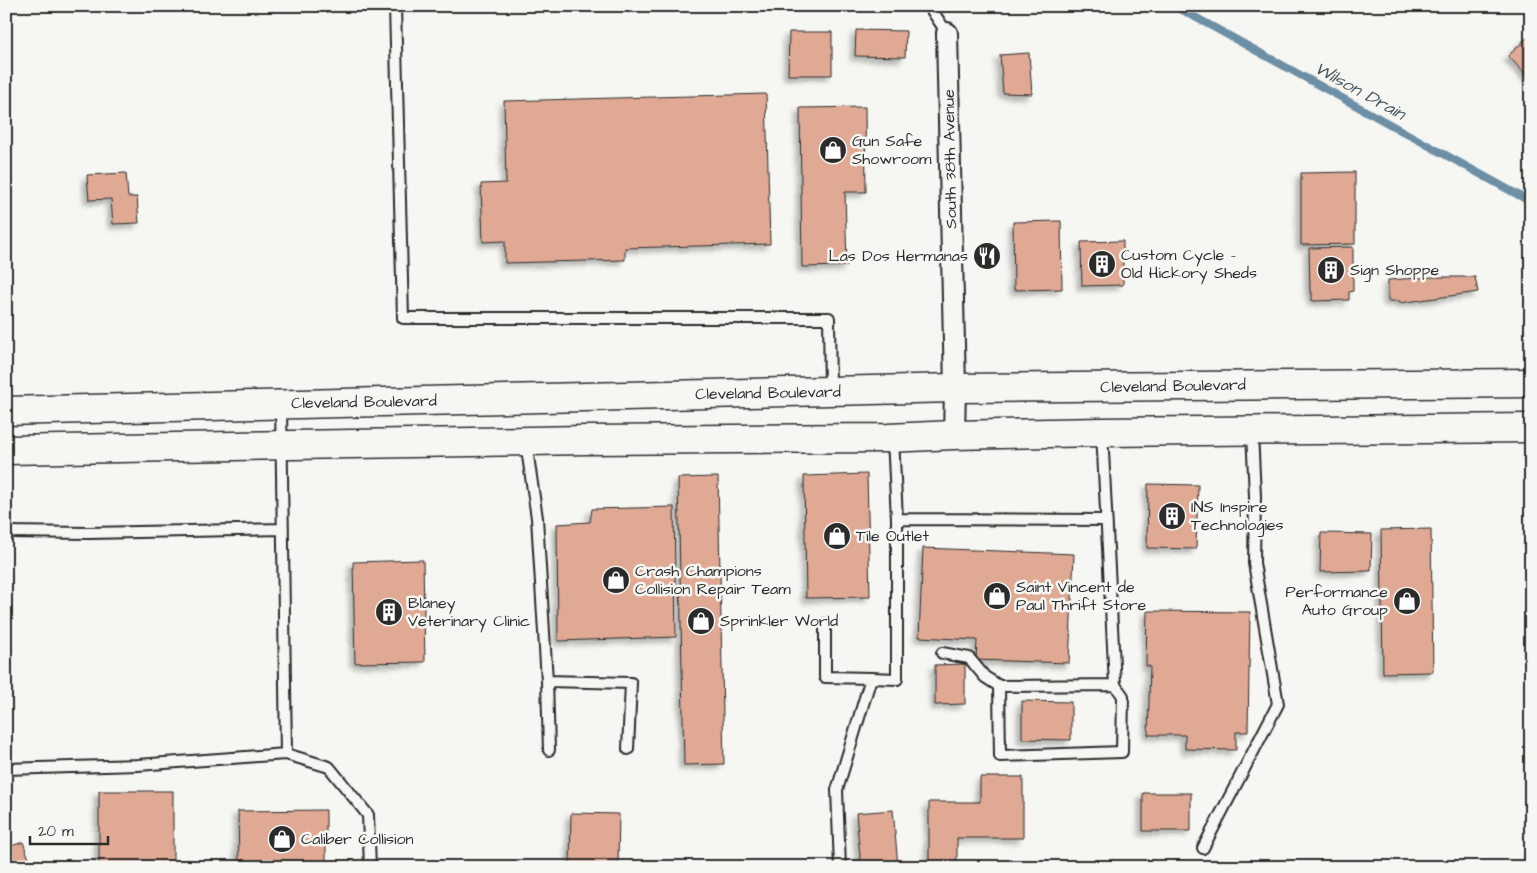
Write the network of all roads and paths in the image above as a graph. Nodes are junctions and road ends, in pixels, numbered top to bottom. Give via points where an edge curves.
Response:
1 (395, 6) edge
2 (929, 6) edge
3 (947, 34) joint
4 (1531, 383) edge
5 (955, 388) junction
6 (830, 392) junction
7 (281, 404) junction
8 (6, 411) edge
9 (1531, 428) edge
10 (1252, 430) junction
11 (1102, 432) junction
12 (954, 435) junction
13 (893, 438) junction
14 (525, 442) junction
15 (282, 445) junction
16 (6, 450) edge
17 (897, 519) junction
18 (1106, 520) junction
19 (283, 528) junction
20 (6, 532) edge
21 (826, 624) dead end
22 (942, 653) dead end
23 (871, 678) junction
24 (547, 681) junction
25 (1115, 685) junction
26 (999, 686) junction
27 (628, 748) dead end
28 (549, 750) dead end
29 (286, 754) junction
30 (6, 769) edge
31 (1203, 848) dead end
32 (370, 867) edge
33 (840, 867) edge

1 - 6 lane via 402,318 829,318
2 - 3 lane
3 - 5 street, South 38th Avenue
4 - 5 main road, Cleveland Boulevard
5 - 6 main road, Cleveland Boulevard
5 - 12 street, South 38th Avenue
6 - 7 main road, Cleveland Boulevard
7 - 8 main road, Cleveland Boulevard
7 - 15 lane
9 - 10 main road
10 - 11 main road
10 - 31 lane via 1254,563 1278,704
11 - 12 main road
11 - 18 lane
12 - 13 main road
13 - 14 main road
13 - 17 lane
14 - 15 main road
14 - 24 lane via 537,518
15 - 16 main road
15 - 19 lane
17 - 18 lane
17 - 23 lane via 897,679
18 - 25 lane
19 - 20 lane
19 - 29 lane
21 - 23 lane via 825,677
22 - 26 lane via 969,658 984,677
23 - 33 lane via 837,790
24 - 27 lane via 631,683
24 - 28 lane
25 - 26 lane
25 - 26 lane via 1123,696 1122,752 1000,756
29 - 30 lane via 138,765
29 - 32 lane via 328,768 368,815

